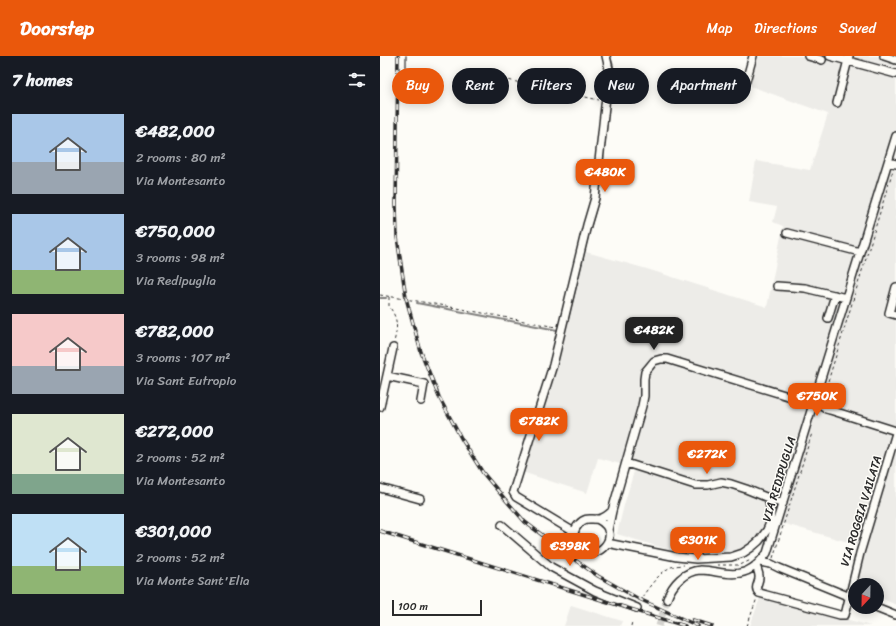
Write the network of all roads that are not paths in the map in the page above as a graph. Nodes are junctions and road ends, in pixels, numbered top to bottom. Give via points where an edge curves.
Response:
1 (606, 56) edge
2 (753, 56) edge
3 (808, 56) edge
4 (830, 56) edge
5 (884, 56) edge
6 (848, 59) edge
7 (822, 60) dead end
8 (896, 60) edge
9 (750, 68) edge
10 (896, 74) edge
11 (837, 103) dead end
12 (896, 136) edge
13 (893, 164) edge
14 (787, 233) dead end
15 (860, 252) junction
16 (777, 286) dead end
17 (896, 287) edge
18 (835, 295) junction
19 (846, 298) junction
20 (896, 315) edge
21 (828, 318) dead end
22 (392, 348) road end
23 (387, 376) junction
24 (421, 401) dead end
25 (814, 404) junction
26 (380, 407) edge
27 (896, 432) edge
28 (626, 463) junction
29 (380, 488) edge
30 (768, 498) junction
31 (420, 499) dead end
32 (783, 503) junction
33 (612, 511) junction
34 (597, 519) junction
35 (502, 525) dead end
36 (608, 530) junction
37 (574, 532) junction
38 (607, 543) junction
39 (767, 553) junction
40 (758, 564) junction
41 (771, 564) junction
42 (855, 578) edge
43 (848, 595) edge
44 (667, 599) tunnel mouth
45 (848, 607) edge
46 (637, 608) dead end
47 (884, 610) edge
48 (896, 615) edge

1 - 37 street via 609,69 595,198 553,365 513,492 516,497
2 - 9 street
3 - 7 street
4 - 6 street
5 - 8 street
6 - 10 street
6 - 11 street
12 - 13 street, VIA REDIPUGLIA
13 - 15 street, VIA REDIPUGLIA
14 - 15 street
15 - 19 street, VIA REDIPUGLIA
16 - 18 street via 805,288
17 - 20 street via 889,313
18 - 19 street
18 - 21 street
19 - 25 street, VIA REDIPUGLIA
22 - 23 street
23 - 24 street via 424,384
23 - 26 street
25 - 27 street via 818,408
25 - 28 street via 694,367 661,359 654,361 644,379 642,406
25 - 32 street, VIA REDIPUGLIA
27 - 42 street, VIA ROGGIA VAILATA via 860,553
28 - 30 street via 695,485 726,482
28 - 33 street
29 - 31 street
30 - 32 street
30 - 38 street via 771,511 767,530 752,547 731,557 696,560
32 - 39 street, VIA REDIPUGLIA
33 - 34 street
33 - 36 street
34 - 36 street via 606,525
34 - 37 street via 585,519
35 - 46 street via 551,567 595,592
36 - 38 street
37 - 38 street via 576,543 584,551 600,551
39 - 40 street, VIA REDIPUGLIA
39 - 41 street
40 - 41 street
40 - 44 street, VIA REDIPUGLIA via 740,574 700,570 688,574 676,582
40 - 45 street, VIA ROGGIA VAILATA via 760,578 756,588 759,593 843,616
41 - 43 street
47 - 48 street

